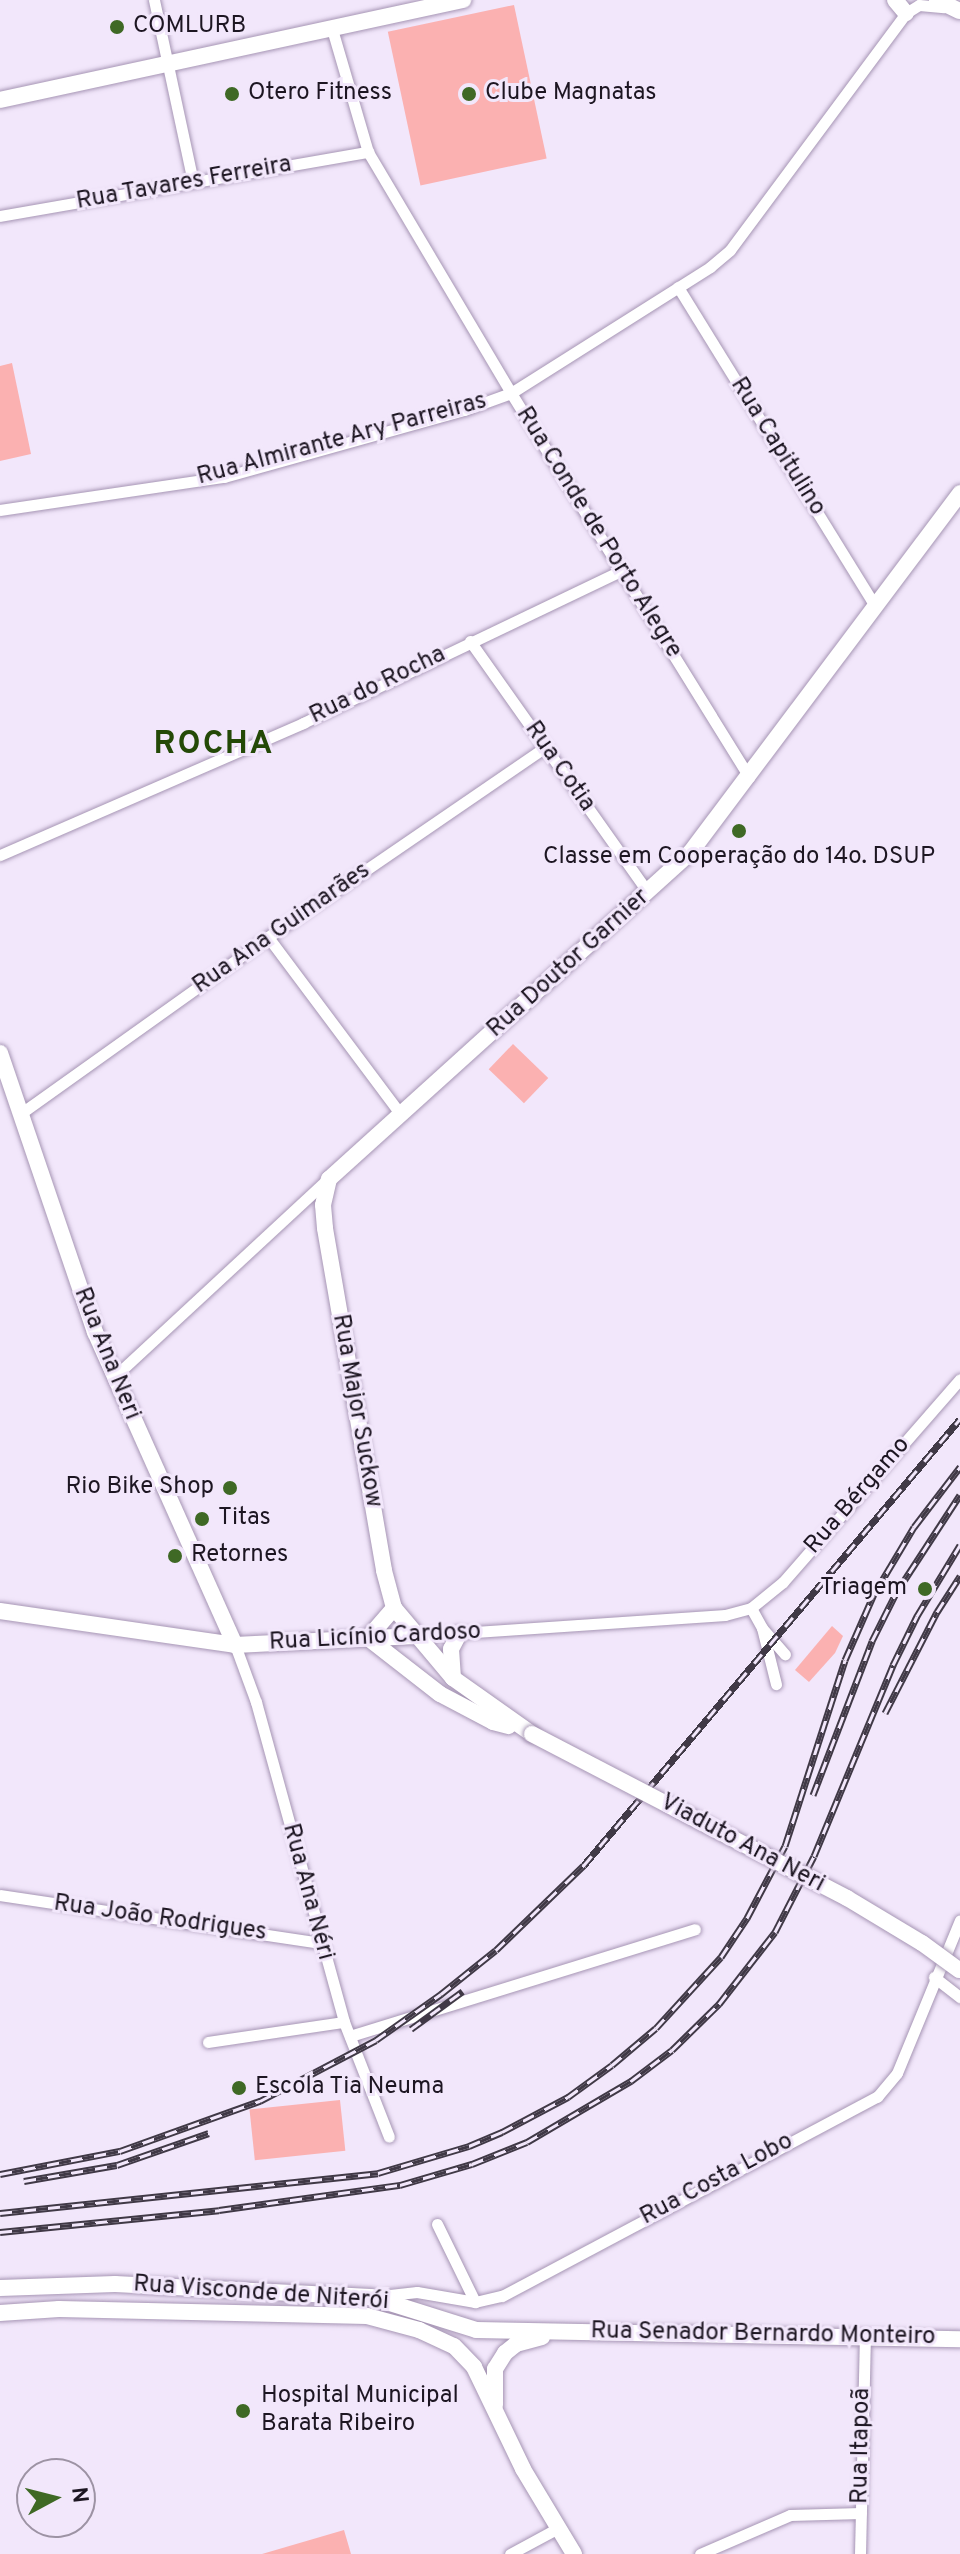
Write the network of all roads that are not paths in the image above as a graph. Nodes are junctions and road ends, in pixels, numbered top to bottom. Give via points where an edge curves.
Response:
1 (154, 0) edge
2 (463, 0) edge
3 (937, 0) edge
4 (901, 6) edge
5 (960, 11) edge
6 (332, 29) junction
7 (168, 64) junction
8 (0, 100) edge
9 (368, 152) junction
10 (193, 182) junction
11 (0, 216) edge
12 (678, 287) junction
13 (511, 393) junction
14 (960, 493) edge
15 (0, 510) edge
16 (622, 570) junction
17 (875, 606) junction
18 (470, 641) junction
19 (545, 747) junction
20 (749, 777) junction
21 (0, 855) edge
22 (648, 892) junction
23 (268, 937) junction
24 (0, 1053) edge
25 (20, 1114) junction
26 (401, 1115) junction
27 (329, 1179) junction
28 (114, 1377) junction
29 (960, 1379) edge
30 (394, 1608) junction
31 (751, 1608) junction
32 (0, 1611) edge
33 (762, 1628) junction
34 (459, 1634) junction
35 (415, 1636) junction
36 (368, 1638) junction
37 (235, 1645) junction
38 (785, 1654) dead end
39 (453, 1678) junction
40 (776, 1684) dead end
41 (525, 1730) junction
42 (0, 1895) edge
43 (959, 1926) edge
44 (695, 1929) dead end
45 (320, 1943) junction
46 (960, 1971) edge
47 (934, 1977) junction
48 (960, 1997) edge
49 (344, 2022) junction
50 (350, 2036) junction
51 (208, 2042) dead end
52 (389, 2137) dead end
53 (437, 2224) dead end
54 (79, 2284) junction
55 (115, 2284) junction
56 (0, 2288) edge
57 (371, 2297) junction
58 (475, 2302) junction
59 (77, 2310) junction
60 (116, 2311) junction
61 (0, 2313) edge
62 (565, 2332) junction
63 (865, 2338) junction
64 (960, 2339) edge
65 (503, 2430) junction
66 (861, 2513) junction
67 (558, 2528) junction
68 (510, 2554) edge
69 (574, 2554) edge
70 (700, 2554) edge
71 (860, 2554) edge

1 - 7 street
2 - 6 main road
3 - 5 main road
4 - 5 street
4 - 12 street, Rua Almirante Ary Parreiras via 751,226 730,250
6 - 7 main road
6 - 9 street, Rua Conde de Porto Alegre
7 - 8 main road
7 - 10 street
9 - 10 street, Rua Tavares Ferreira
9 - 13 street, Rua Conde de Porto Alegre
10 - 11 street, Rua Tavares Ferreira
12 - 13 street, Rua Almirante Ary Parreiras
12 - 17 street, Rua Capitulino
13 - 15 street, Rua Almirante Ary Parreiras via 248,471
13 - 16 street, Rua Conde de Porto Alegre
14 - 17 main road, Rua Doutor Garnier
16 - 18 street, Rua do Rocha
16 - 20 street, Rua Conde de Porto Alegre
17 - 20 main road, Rua Doutor Garnier
18 - 19 street, Rua Cotia
18 - 21 street, Rua do Rocha via 303,723
19 - 22 street, Rua Cotia
19 - 23 street, Rua Ana Guimarães
20 - 22 main road, Rua Doutor Garnier via 690,853
22 - 26 main road, Rua Doutor Garnier
23 - 25 street, Rua Ana Guimarães
23 - 26 street
24 - 25 main road, Rua Ana Neri
25 - 28 main road, Rua Ana Neri
26 - 27 main road, Rua Doutor Garnier
27 - 28 street, Rua Doutor Garnier
27 - 30 main road, Rua Major Suckow via 325,1228
28 - 37 main road, Rua Ana Neri
29 - 31 street, Rua Bérgamo via 783,1582
30 - 35 main road, Rua Major Suckow
30 - 36 main road
31 - 33 street
31 - 34 street, Rua Licínio Cardoso via 725,1615
32 - 37 main road, Rua Licínio Cardoso
33 - 38 street
33 - 40 street
34 - 35 street, Rua Licínio Cardoso
34 - 39 main road via 451,1649
35 - 36 main road, Rua Licínio Cardoso
35 - 39 main road, Viaduto Ana Neri
36 - 37 main road, Rua Licínio Cardoso
36 - 41 main road, Viaduto Ana Neri via 449,1700 493,1722
37 - 45 street, Rua Ana Néri via 256,1702
39 - 41 main road, Viaduto Ana Neri
41 - 46 main road, Viaduto Ana Neri, bridge via 847,1898
42 - 45 street, Rua João Rodrigues
43 - 47 street, Rua Costa Lobo
44 - 50 street
45 - 49 street, Rua Ana Néri
47 - 48 street
47 - 58 street, Rua Costa Lobo via 897,2073 877,2097 502,2296
49 - 50 street, Rua Ana Néri
49 - 51 street
50 - 52 street, Rua Ana Néri
53 - 58 street
54 - 55 main road, Rua Visconde de Niterói
54 - 56 main road, Rua Visconde de Niterói
54 - 59 main road
55 - 57 main road, Rua Visconde de Niterói
55 - 60 main road
57 - 58 street, Rua Costa Lobo via 417,2292
57 - 62 main road, Rua Visconde de Niterói via 476,2330
59 - 60 main road, Rua Visconde de Niterói
59 - 61 main road, Rua Visconde de Niterói
60 - 65 main road, Rua Visconde de Niterói via 391,2320 454,2346 474,2367
62 - 63 main road, Rua Senador Bernardo Monteiro
62 - 65 main road via 516,2344 505,2353 494,2379
63 - 64 main road, Rua Senador Bernardo Monteiro
63 - 66 street, Rua Itapoã
65 - 67 main road
66 - 70 street via 790,2515
66 - 71 street, Rua Itapoã
67 - 68 street
67 - 69 main road

